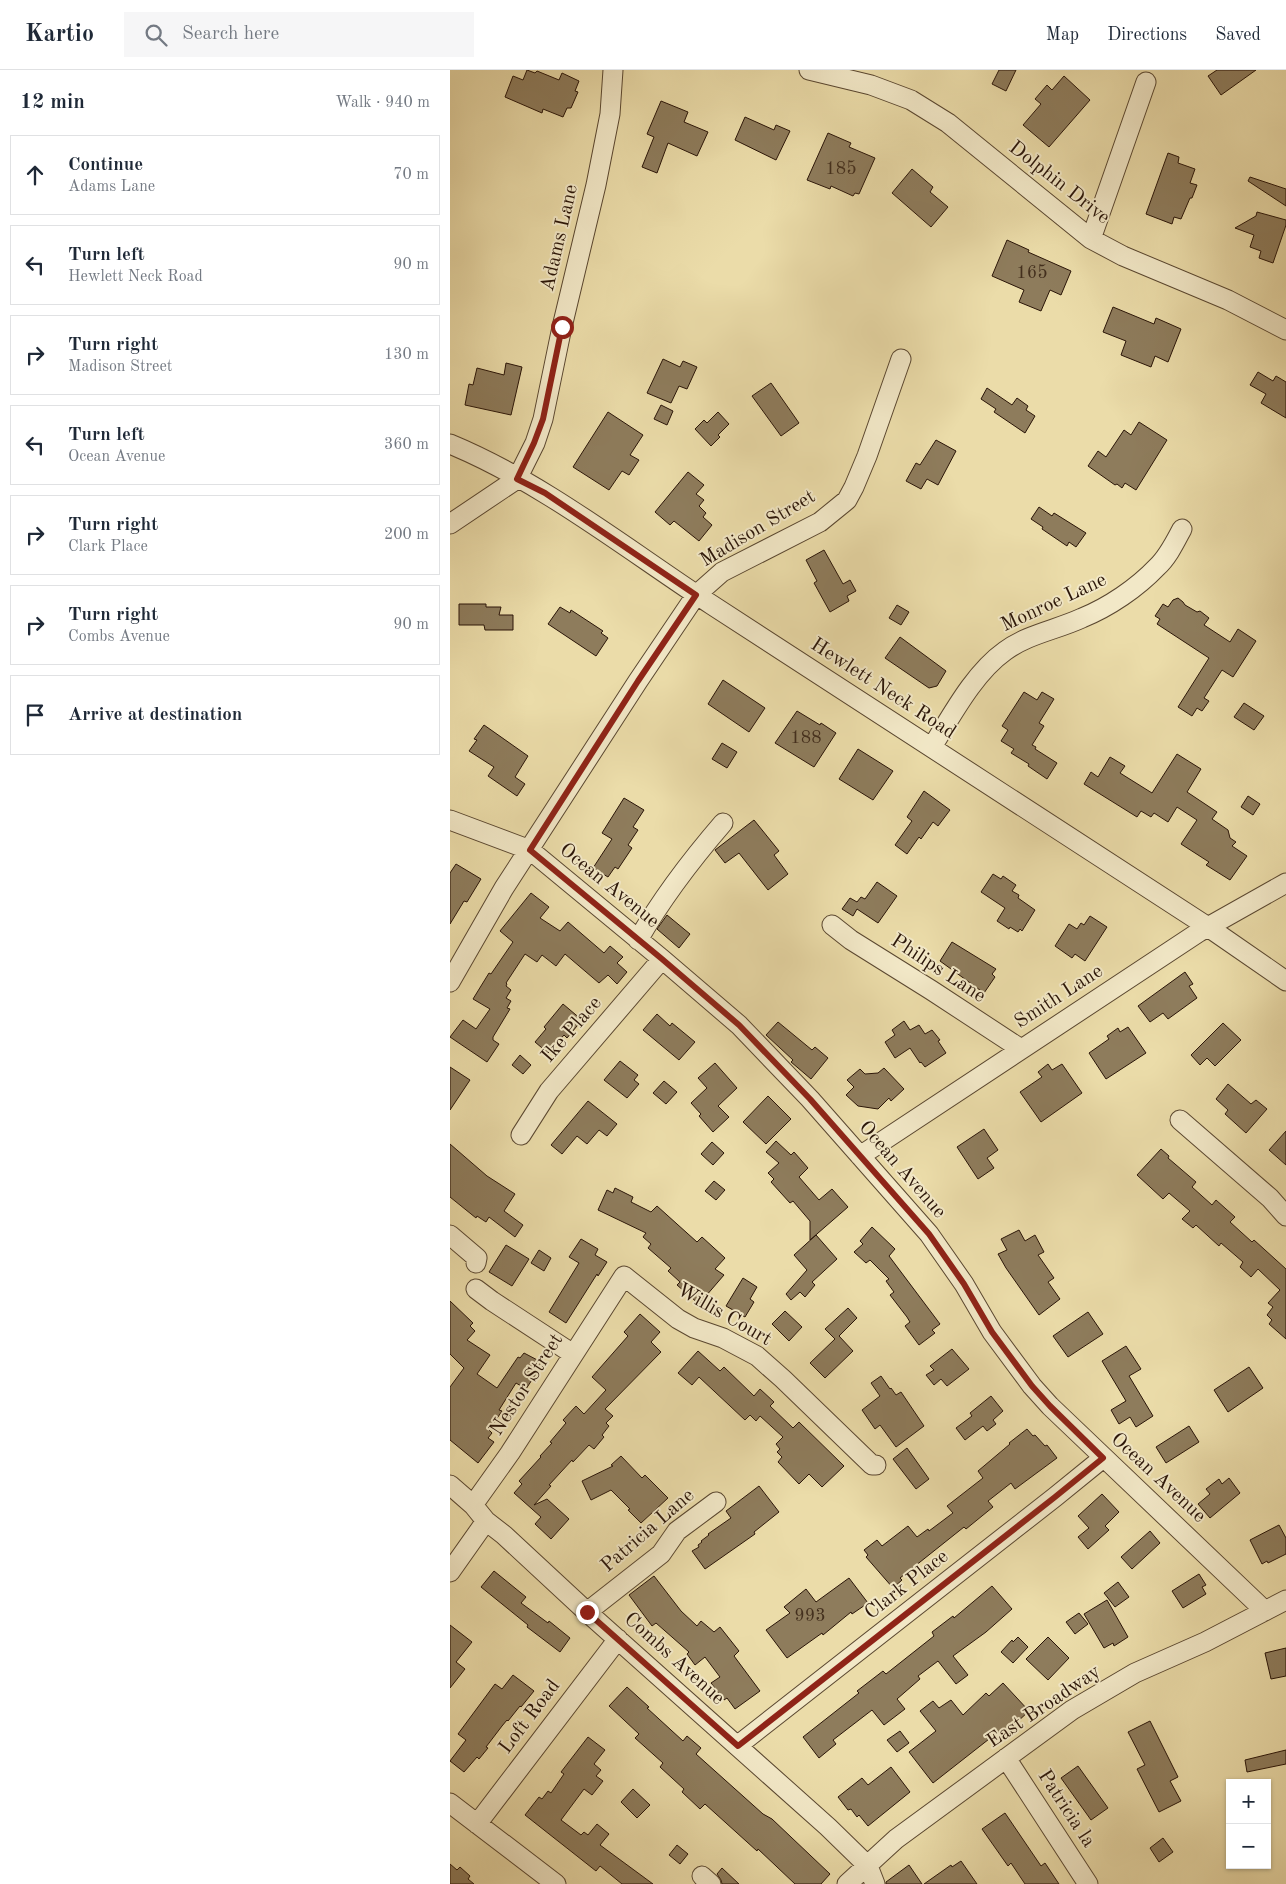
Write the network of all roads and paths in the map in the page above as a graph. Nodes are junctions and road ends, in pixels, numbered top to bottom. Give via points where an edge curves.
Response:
1 (612, 70) edge
2 (809, 70) edge
3 (1146, 82) dead end
4 (1091, 239) junction
5 (1286, 330) edge
6 (901, 359) dead end
7 (450, 444) edge
8 (517, 479) junction
9 (450, 524) edge
10 (1182, 529) dead end
11 (696, 595) junction
12 (932, 747) junction
13 (450, 820) edge
14 (723, 823) dead end
15 (530, 850) junction
16 (1286, 883) edge
17 (832, 925) dead end
18 (1208, 927) junction
19 (638, 940) junction
20 (662, 959) junction
21 (1286, 980) edge
22 (450, 982) edge
23 (1021, 1049) junction
24 (1180, 1120) dead end
25 (522, 1135) dead end
26 (860, 1156) junction
27 (1286, 1216) edge
28 (450, 1235) edge
29 (476, 1262) dead end
30 (616, 1288) joint
31 (476, 1289) dead end
32 (573, 1354) junction
33 (1103, 1458) junction
34 (876, 1465) dead end
35 (450, 1485) edge
36 (716, 1502) dead end
37 (473, 1505) junction
38 (486, 1522) junction
39 (450, 1572) edge
40 (1286, 1600) edge
41 (1265, 1611) junction
42 (587, 1612) junction
43 (618, 1639) junction
44 (738, 1746) junction
45 (1006, 1758) junction
46 (450, 1803) edge
47 (477, 1824) junction
48 (868, 1866) junction
49 (556, 1884) edge
50 (848, 1884) edge
51 (875, 1884) edge
52 (1088, 1884) edge

1 - 8 street, Adams Lane via 610,114 598,176 543,419
2 - 4 street, Dolphin Drive via 871,85 912,100 948,123
3 - 4 street
4 - 5 street, Dolphin Drive via 1123,256 1228,300
6 - 11 street, Madison Street via 867,456 847,500 820,522 722,572
7 - 8 street, Hewlett Neck Road via 485,459
8 - 9 street
8 - 11 street, Hewlett Neck Road via 545,493
10 - 12 street, Monroe Lane via 1157,568 1119,598 1082,618 1029,637 995,659 965,694
11 - 12 street, Hewlett Neck Road
11 - 15 street, Madison Street
12 - 18 street, Hewlett Neck Road
13 - 15 street, Ocean Avenue
14 - 19 street via 692,860
15 - 19 street, Ocean Avenue
15 - 22 street, Madison Street via 504,888
16 - 18 street, Smith Lane
17 - 23 street, Philips Lane
18 - 21 street, Hewlett Neck Road
18 - 23 street, Smith Lane
19 - 20 street, Ocean Avenue
20 - 25 street, Ike Place via 549,1091
20 - 26 street, Ocean Avenue via 739,1025
23 - 26 street, Smith Lane
24 - 27 street via 1270,1198
26 - 33 street, Ocean Avenue via 929,1234 992,1332 1032,1386
28 - 29 street via 477,1258
30 - 32 street, Nestor Street
30 - 34 street, Willis Court via 624,1276 678,1319 757,1356 872,1465
31 - 32 street
32 - 37 street, Nestor Street
33 - 41 street, Ocean Avenue
33 - 44 street, Clark Place
35 - 37 street, Combs Avenue
36 - 42 street, Patricia Lane via 677,1531 661,1554
37 - 38 street, Combs Avenue
38 - 39 street
38 - 42 street, Combs Avenue
40 - 41 street, East Broadway
41 - 45 street, East Broadway via 1206,1642 1135,1673 1072,1710
42 - 43 street, Combs Avenue
43 - 44 street, Combs Avenue
43 - 47 street, Loft Road
44 - 48 street, Combs Avenue
45 - 48 street, East Broadway via 896,1840
45 - 52 street, Patricia la
46 - 47 street
47 - 49 street
48 - 50 street, East Broadway
48 - 51 street

